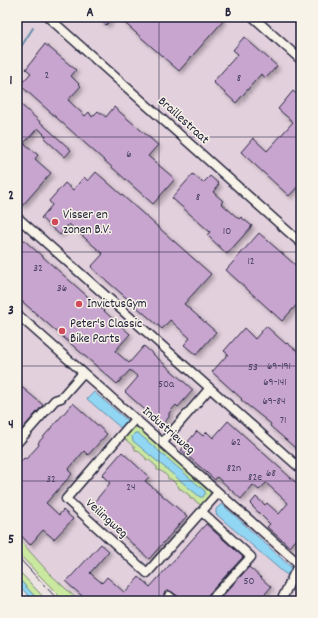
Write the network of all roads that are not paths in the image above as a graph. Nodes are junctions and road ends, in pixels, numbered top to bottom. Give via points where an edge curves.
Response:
1 (48, 17) edge
2 (253, 17) edge
3 (301, 60) edge
4 (17, 217) edge
5 (301, 243) edge
6 (17, 314) edge
7 (83, 373) junction
8 (209, 389) junction
9 (135, 419) junction
10 (163, 442) junction
11 (17, 443) edge
12 (301, 469) edge
13 (218, 493) junction
14 (202, 512) junction
15 (299, 561) edge
16 (210, 601) edge
17 (281, 601) edge

1 - 5 street, Braillestraat
2 - 3 street
4 - 8 street
6 - 7 street, Industrieweg
7 - 9 street, Industrieweg
7 - 11 street via 60,398 54,400
8 - 10 street
8 - 12 street
9 - 10 street, Industrieweg
9 - 14 street, Veilingweg via 66,499 147,573
10 - 13 street, Industrieweg
13 - 14 street, Veilingweg
13 - 15 street, Industrieweg
14 - 16 street via 251,557
15 - 17 street

